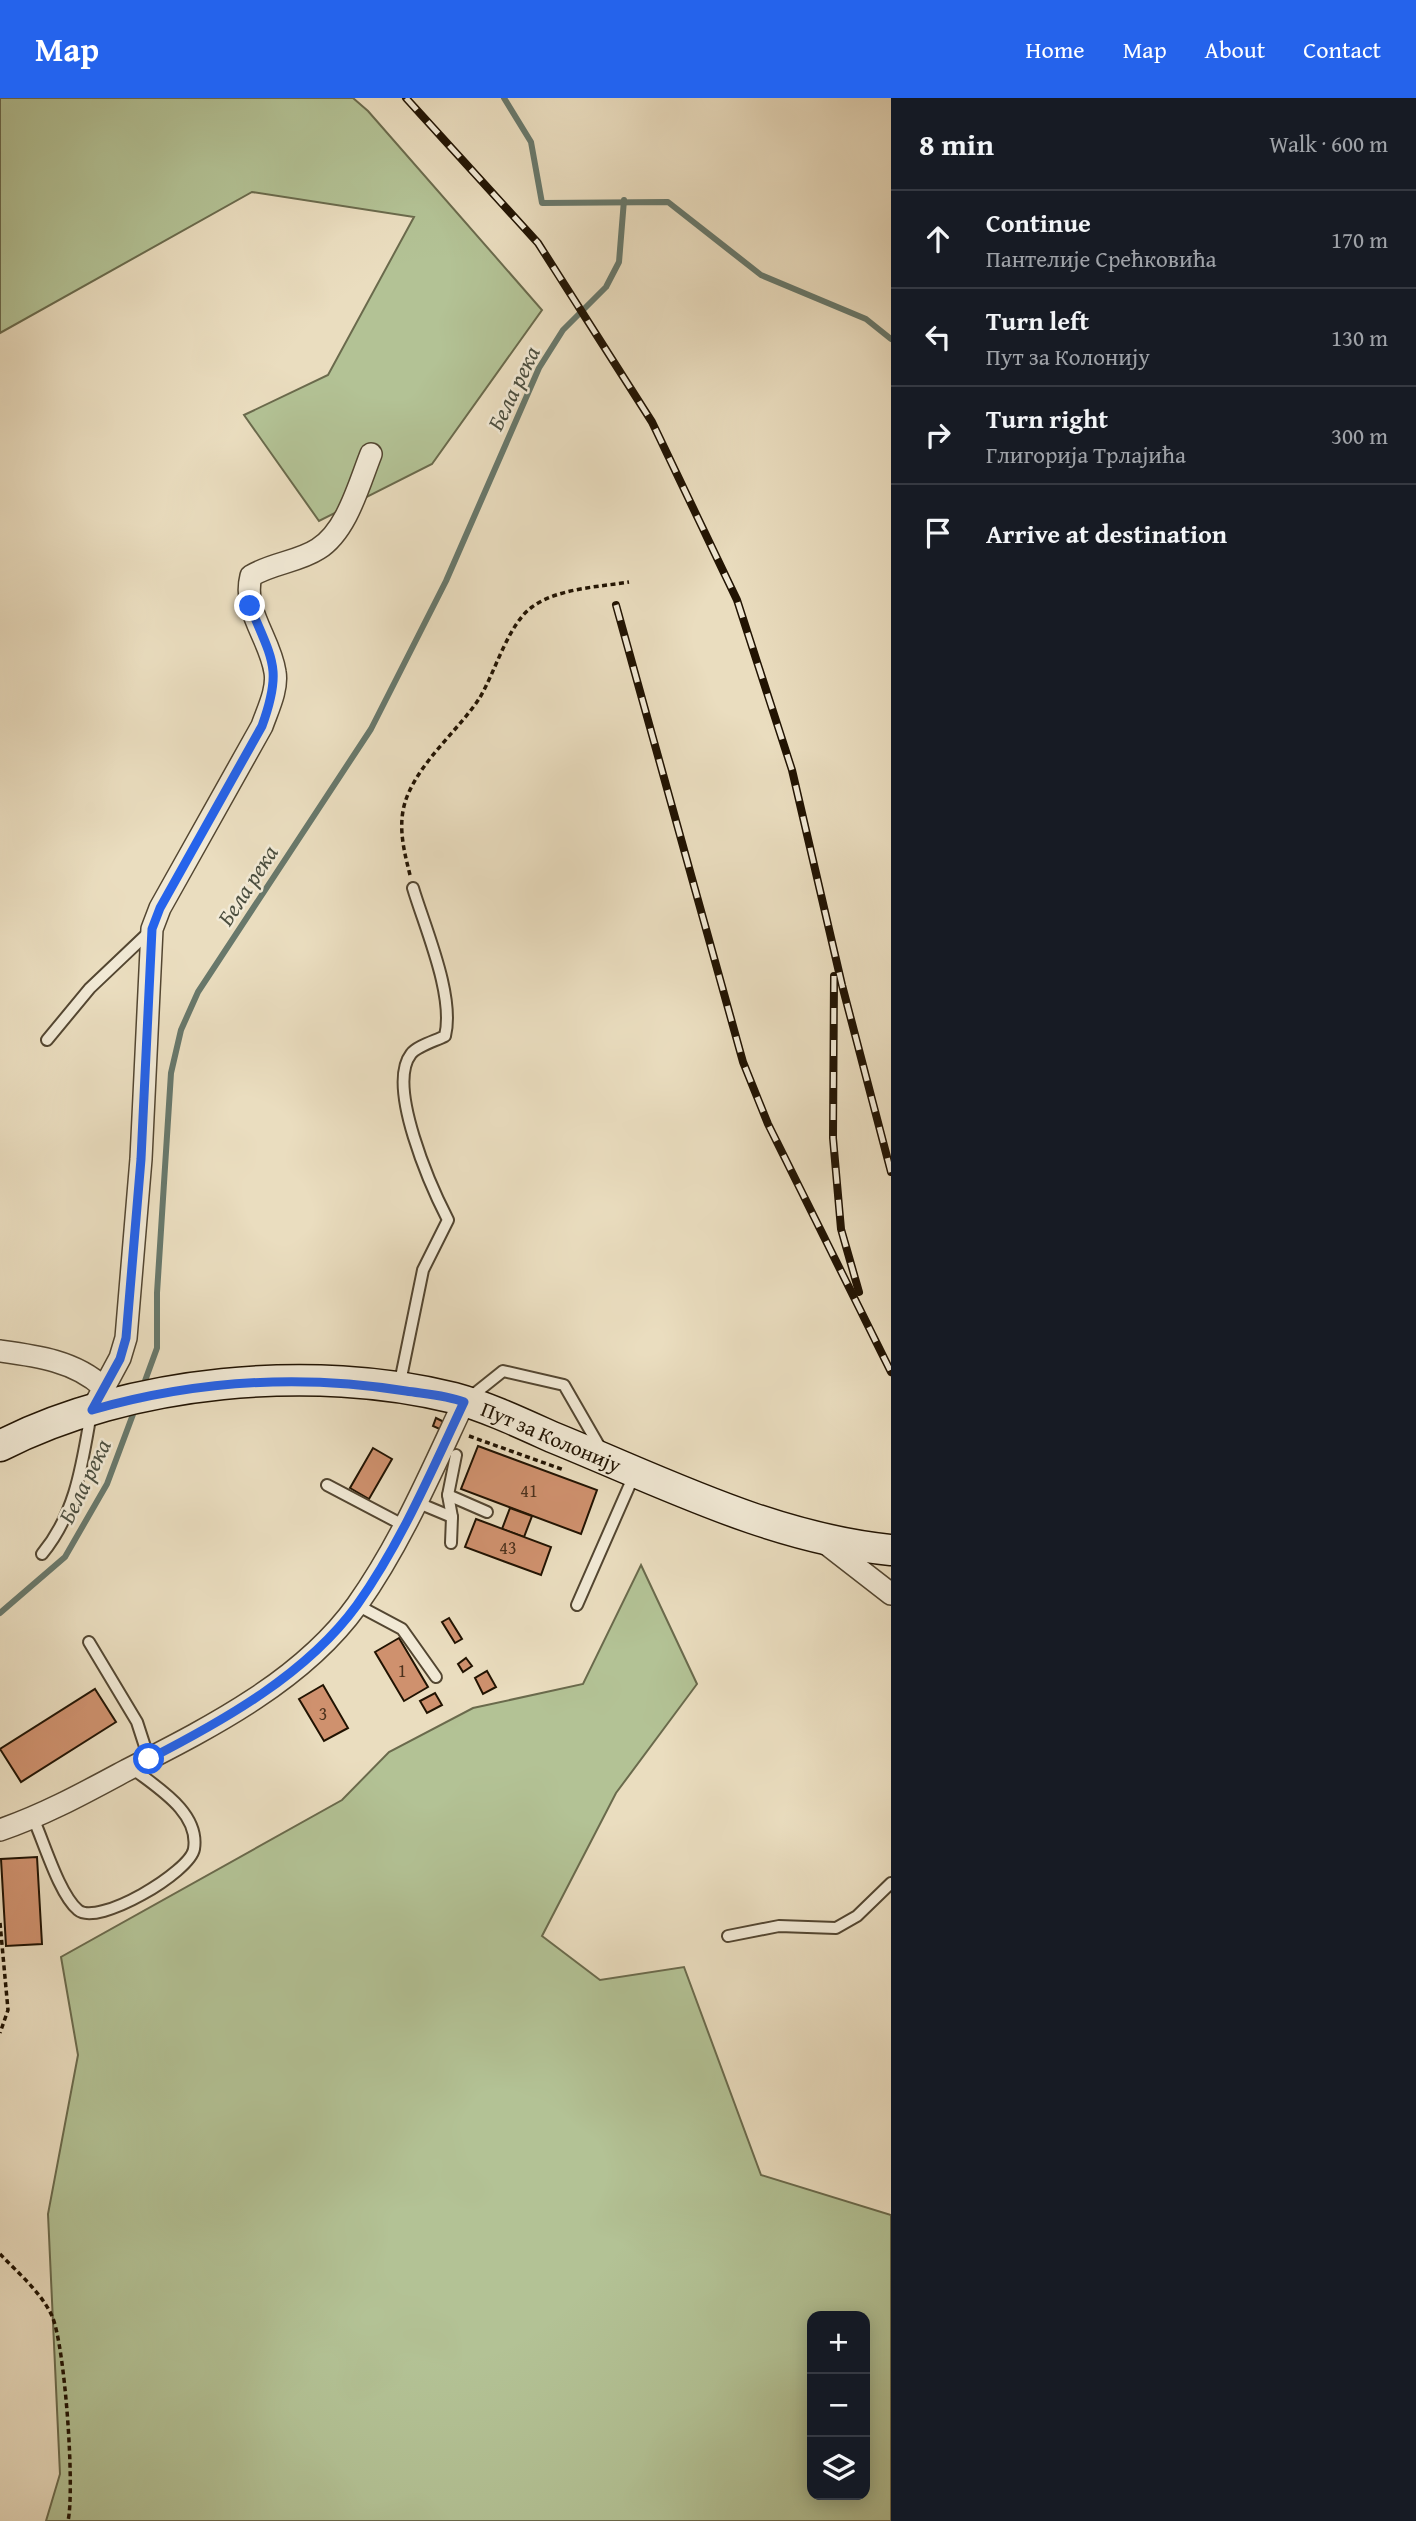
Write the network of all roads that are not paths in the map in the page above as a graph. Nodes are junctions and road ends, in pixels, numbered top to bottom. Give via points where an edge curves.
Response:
1 (371, 454) dead end
2 (412, 888) road end
3 (152, 929) junction
4 (47, 1040) dead end
5 (0, 1351) edge
6 (399, 1390) junction
7 (105, 1400) junction
8 (464, 1402) junction
9 (0, 1446) edge
10 (456, 1455) dead end
11 (607, 1459) junction
12 (636, 1471) junction
13 (327, 1485) dead end
14 (448, 1495) junction
15 (416, 1502) junction
16 (487, 1512) dead end
17 (452, 1517) junction
18 (403, 1525) junction
19 (822, 1541) junction
20 (452, 1543) dead end
21 (891, 1550) edge
22 (42, 1554) dead end
23 (891, 1594) edge
24 (357, 1605) junction
25 (577, 1605) dead end
26 (89, 1642) dead end
27 (436, 1677) dead end
28 (140, 1763) junction
29 (33, 1818) junction
30 (0, 1830) edge
31 (891, 1883) edge
32 (728, 1936) dead end

1 - 3 street via 345,515 328,540 317,550 251,576 247,591 275,673 273,696 262,726
2 - 6 lane via 449,1021 445,1037 412,1052 403,1072 403,1096 447,1220 423,1270
3 - 4 lane via 90,988
3 - 7 street via 141,1159 126,1338
5 - 7 street via 63,1363 88,1373
6 - 7 street, Пут за Колонију via 279,1381
6 - 8 street, Пут за Колонију
7 - 9 street, Пут за Колонију
7 - 22 lane via 72,1505
8 - 11 street, Пут за Колонију
8 - 11 lane via 503,1371 564,1385
8 - 15 street
10 - 14 lane
11 - 12 street, Пут за Колонију
12 - 19 street, Пут за Колонију via 763,1524
12 - 25 lane
13 - 18 lane
14 - 16 lane
14 - 17 lane
15 - 17 lane
15 - 18 street
17 - 20 lane
18 - 24 street
19 - 21 street, Пут за Колонију
19 - 23 street
24 - 27 lane via 402,1629
24 - 28 street via 310,1656 256,1697
26 - 28 lane via 137,1722
28 - 29 street
28 - 29 lane via 183,1811 192,1829 194,1850 186,1867 118,1907 92,1915 79,1910 63,1887
29 - 30 street
31 - 32 lane via 857,1916 836,1928 779,1926

